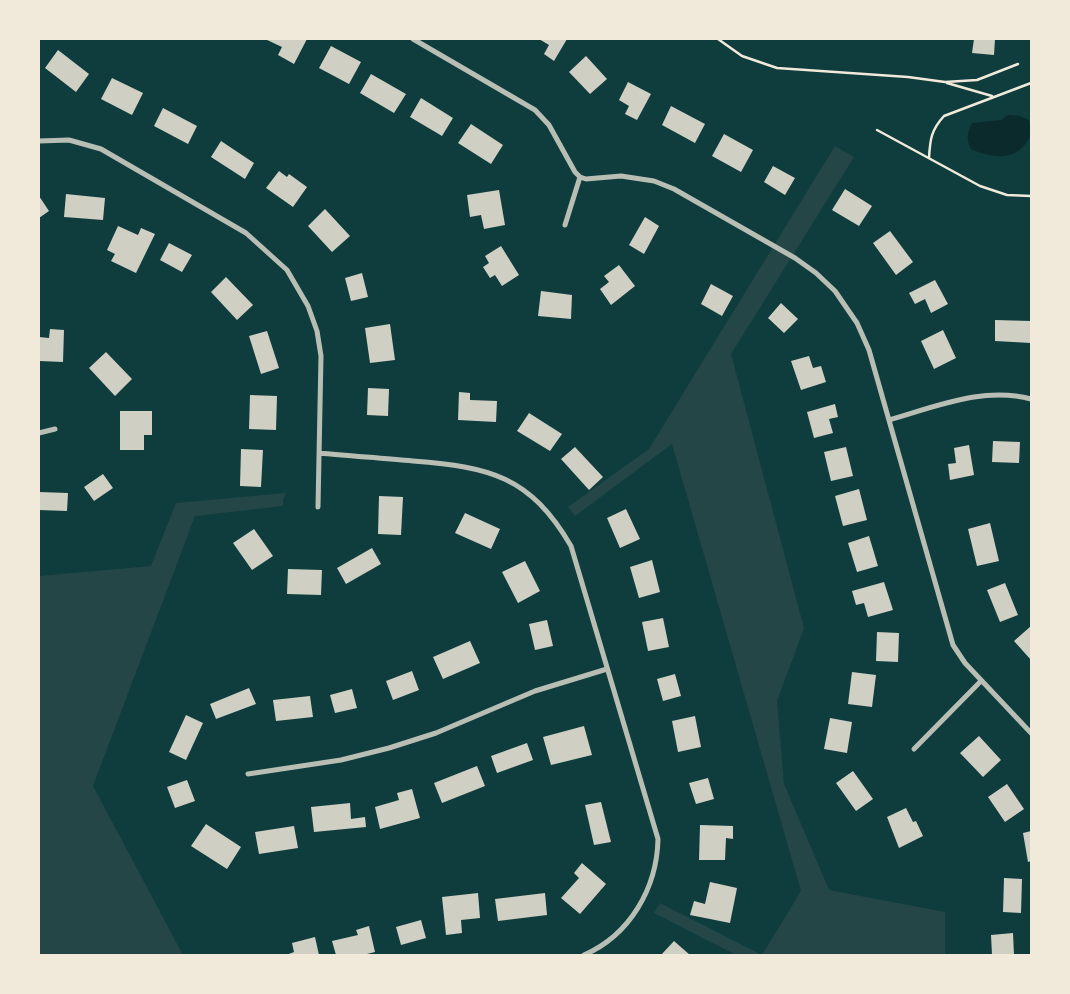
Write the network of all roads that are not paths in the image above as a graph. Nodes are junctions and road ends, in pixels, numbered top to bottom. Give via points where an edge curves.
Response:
1 (413, 39) edge
2 (39, 141) edge
3 (580, 177) junction
4 (565, 225) dead end
5 (1031, 399) edge
6 (889, 420) junction
7 (55, 429) dead end
8 (39, 434) edge
9 (319, 453) junction
10 (318, 507) dead end
11 (607, 669) junction
12 (981, 681) junction
13 (1031, 733) edge
14 (914, 749) dead end
15 (248, 774) dead end
16 (584, 955) edge

1 - 3 street via 534,110 549,126
2 - 9 street via 69,140 101,149 246,233 278,260 295,282 317,331 321,356
3 - 4 street
3 - 6 street via 644,178 674,189 816,272 835,291 858,323
5 - 6 street via 986,394
6 - 12 street via 946,624 958,654
7 - 8 street
9 - 10 street
9 - 11 street via 469,467 499,476 524,490 559,525 571,546
11 - 15 street via 535,691 436,733 389,748 341,760
11 - 16 street via 654,821 657,856 653,877 639,907 603,945
12 - 13 street
12 - 14 street

